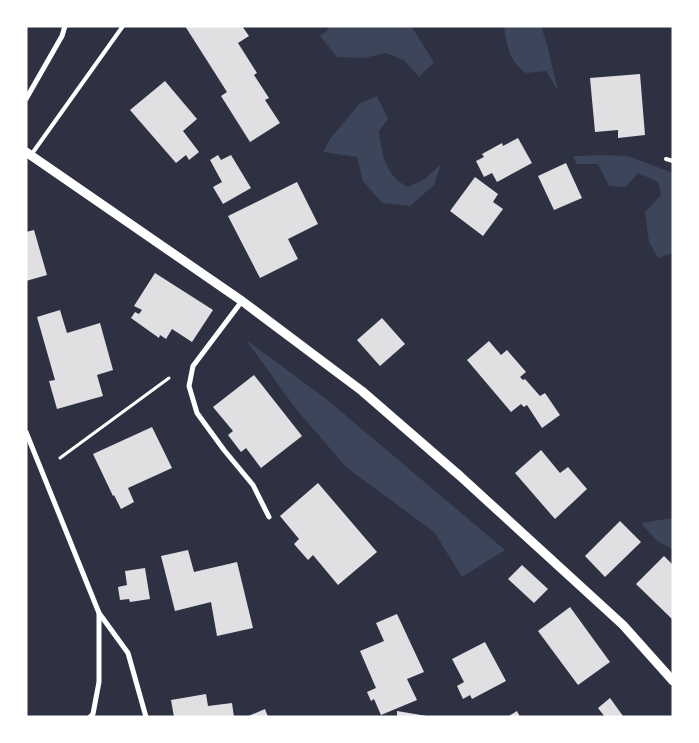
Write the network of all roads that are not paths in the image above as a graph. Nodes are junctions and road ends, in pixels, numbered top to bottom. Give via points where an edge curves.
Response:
1 (65, 26) edge
2 (123, 26) edge
3 (26, 99) edge
4 (28, 154) edge
5 (666, 158) dead end
6 (673, 161) edge
7 (242, 301) junction
8 (26, 432) edge
9 (270, 517) dead end
10 (99, 613) junction
11 (673, 681) edge
12 (90, 717) edge
13 (146, 717) edge

1 - 3 street
2 - 4 lane
4 - 7 street
5 - 6 lane
7 - 9 street via 193,366 190,386 197,413 253,485
7 - 11 street via 362,391 460,476 623,625
8 - 10 street
10 - 12 street via 99,682
10 - 13 street via 128,653

